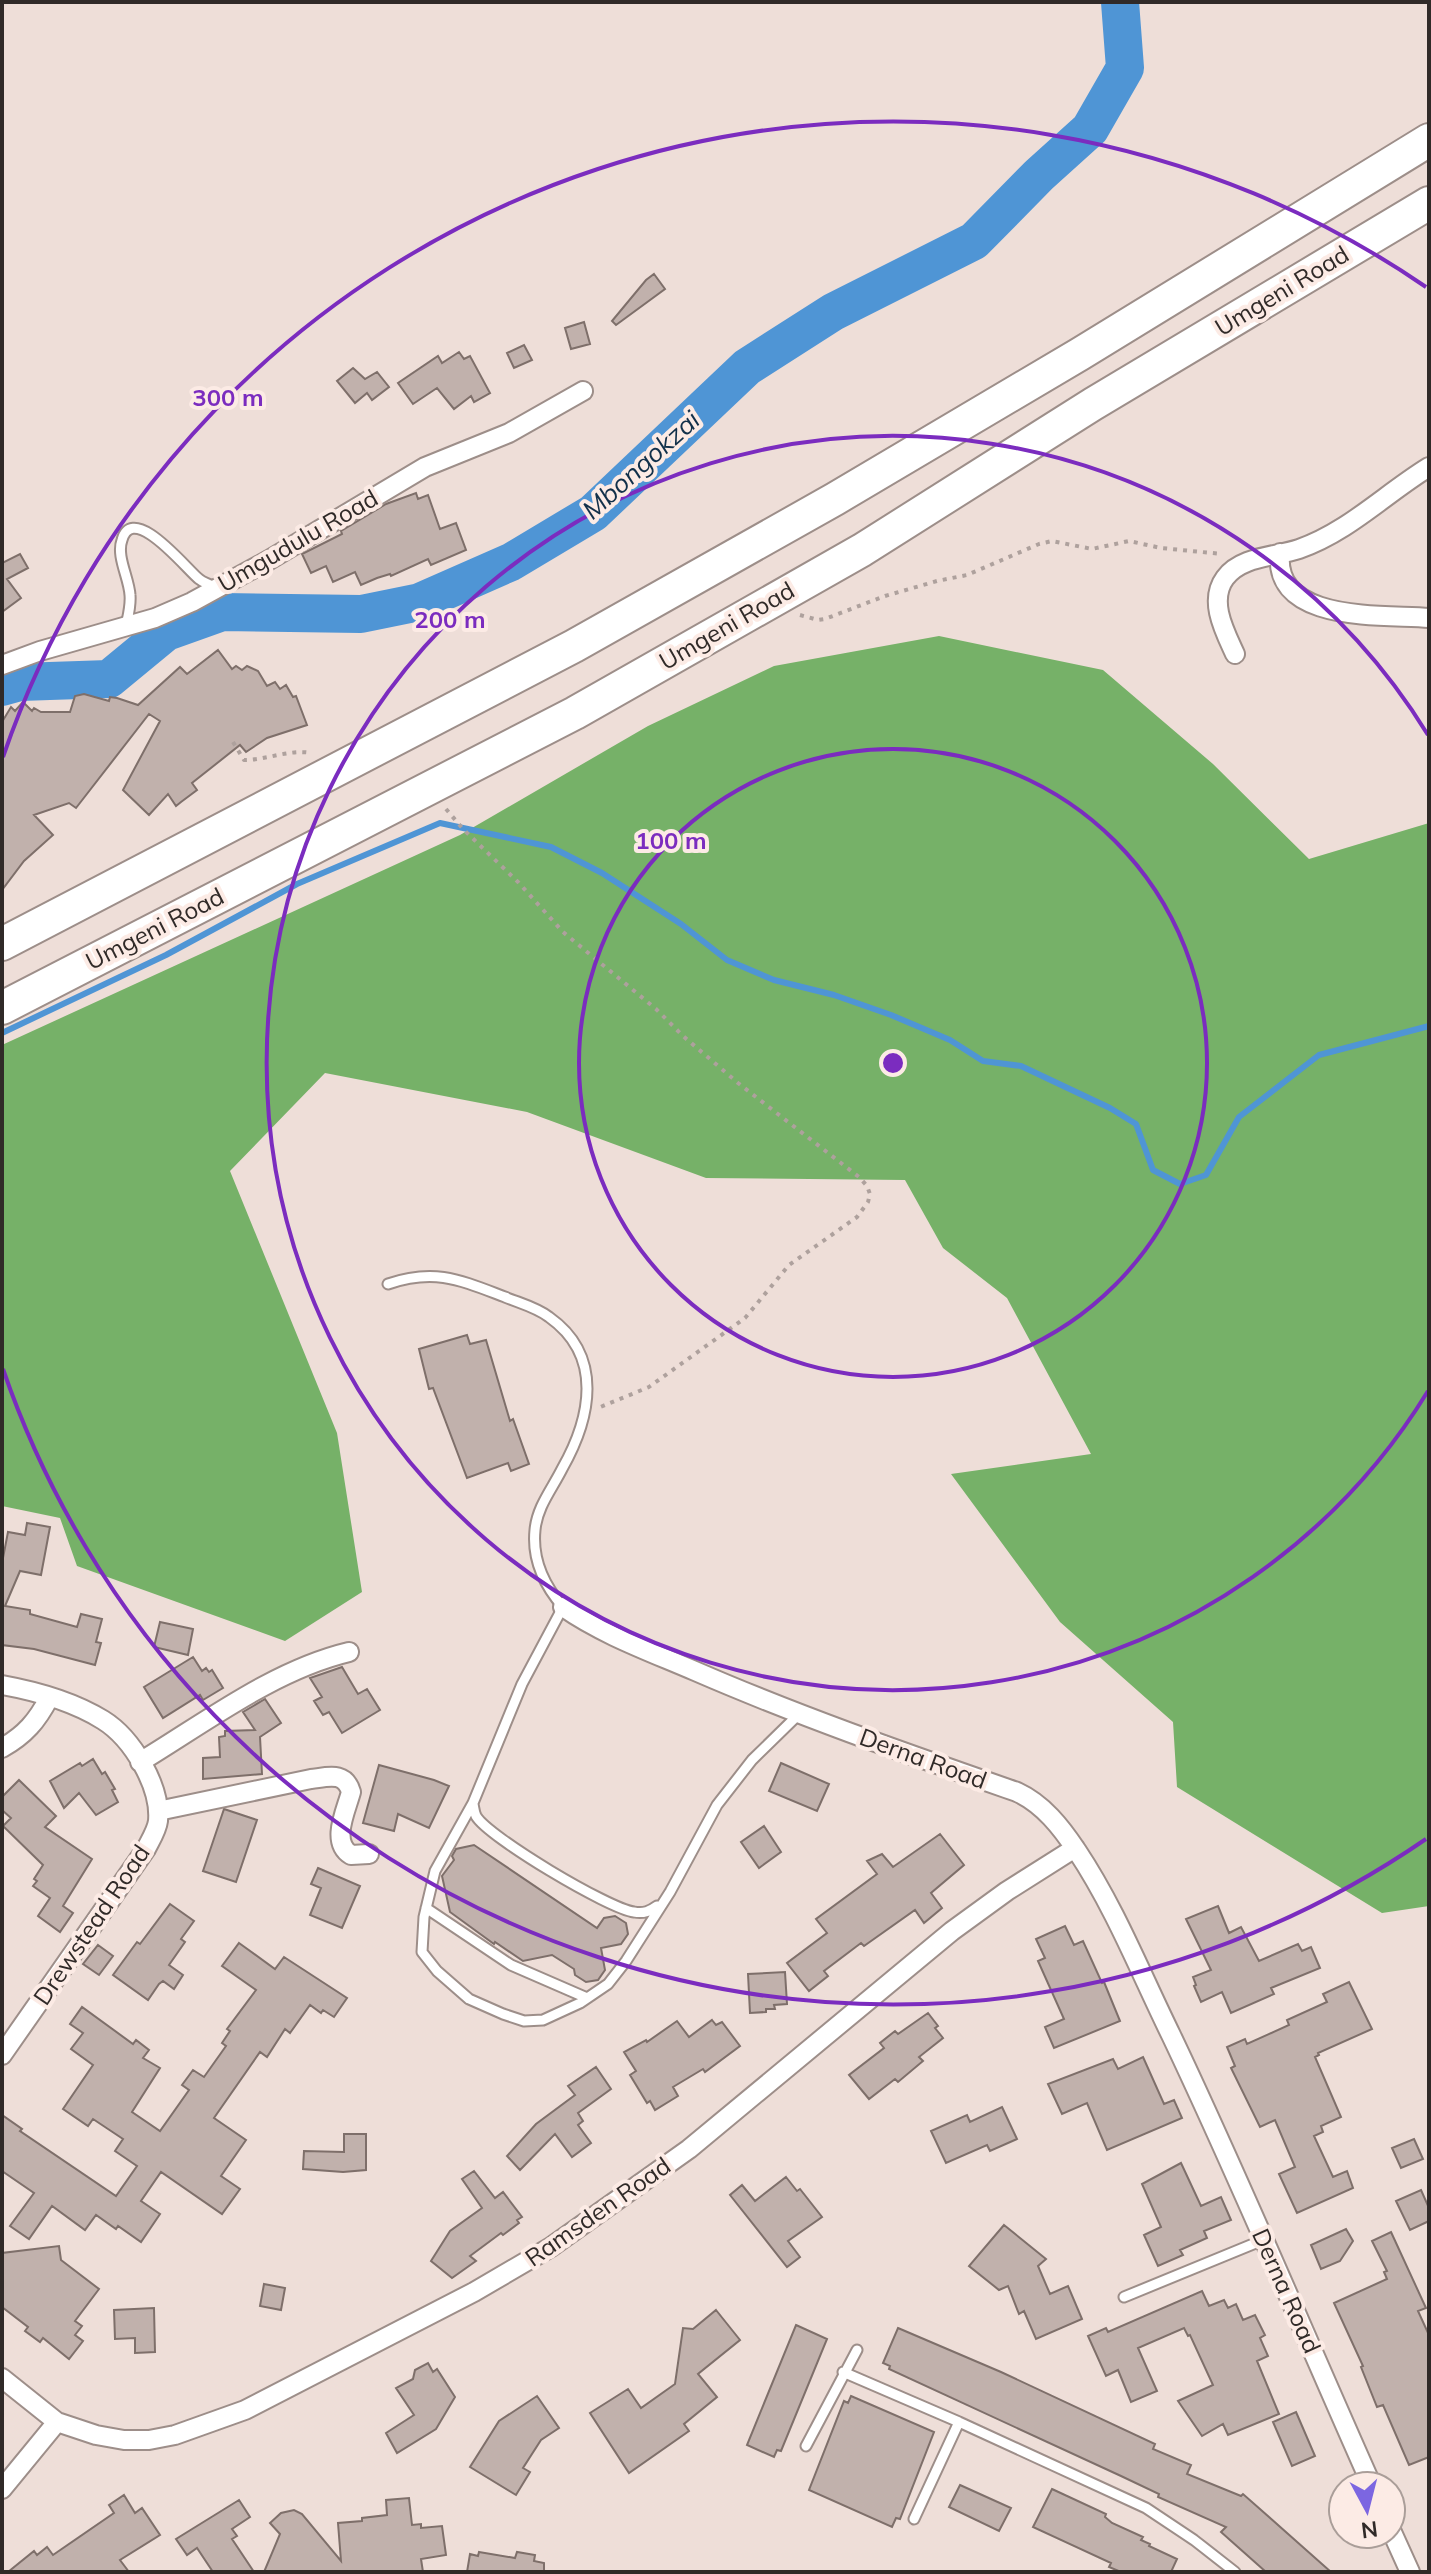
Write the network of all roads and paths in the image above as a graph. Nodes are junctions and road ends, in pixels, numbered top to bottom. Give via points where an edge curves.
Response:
1 (1429, 140) edge
2 (1429, 203) edge
3 (583, 391) dead end
4 (1429, 467) edge
5 (1280, 553) junction
6 (1224, 555) dead end
7 (220, 588) junction
8 (791, 613) dead end
9 (1429, 618) edge
10 (126, 626) junction
11 (1235, 654) dead end
12 (2, 665) edge
13 (463, 829) dead end
14 (2, 944) edge
15 (2, 1008) edge
16 (388, 1284) dead end
17 (586, 1412) junction
18 (563, 1607) junction
19 (349, 1652) dead end
20 (2, 1685) edge
21 (49, 1698) junction
22 (798, 1715) junction
23 (2, 1748) edge
24 (140, 1762) junction
25 (473, 1803) junction
26 (158, 1811) junction
27 (1075, 1848) junction
28 (369, 1854) dead end
29 (660, 1904) junction
30 (426, 1908) junction
31 (587, 1998) junction
32 (2, 2055) edge
33 (1263, 2240) junction
34 (1124, 2297) dead end
35 (857, 2350) dead end
36 (843, 2372) junction
37 (2, 2378) edge
38 (57, 2422) junction
39 (959, 2422) junction
40 (806, 2446) dead end
41 (1365, 2470) edge
42 (2, 2489) edge
43 (914, 2519) dead end
44 (1399, 2550) edge
45 (1407, 2570) edge
46 (1235, 2572) edge

1 - 14 highway via 835,499 602,630
2 - 15 highway, Umgeni Road via 862,550 575,713
3 - 7 street, Umgudulu Road via 509,433 425,467
4 - 5 street via 1338,531
5 - 9 street via 1285,579 1315,607
5 - 11 street via 1240,566 1225,577 1218,604
6 - 8 path via 1129,541 1092,549 1052,541 967,575 885,596 825,619
7 - 10 street, Umgudulu Road
7 - 10 lane via 201,580 151,534 129,531 121,544 131,597
10 - 12 street, Umgudulu Road
13 - 17 path via 563,932 738,1083 859,1177 870,1194 857,1217 789,1265 745,1318 649,1387
16 - 17 lane, Derna Road via 417,1275 444,1277 548,1316 579,1350 587,1378
17 - 18 lane, Derna Road via 535,1528 544,1580
18 - 22 street, Derna Road via 632,1644
18 - 25 lane via 522,1684
19 - 24 street via 283,1675
20 - 21 street
21 - 23 street via 28,1731
21 - 24 street via 115,1728
22 - 27 street, Derna Road via 1032,1799
22 - 29 lane via 734,1781
24 - 26 street
25 - 29 lane via 474,1814 499,1837 596,1898 639,1913
25 - 30 lane via 435,1871
26 - 28 street via 341,1777 351,1792 341,1846 351,1855
26 - 32 street, Drewstead Road via 146,1849
27 - 33 street, Derna Road via 1160,2012
27 - 38 street, Ramsden Road via 952,1931 689,2149 551,2247 474,2292 245,2410 175,2435 124,2440
29 - 31 lane via 626,1961 608,1984
30 - 31 lane via 511,1965
30 - 31 lane via 422,1952 469,1999 524,2021 551,2017
33 - 34 lane
33 - 41 street, Derna Road
35 - 36 lane
36 - 39 lane
36 - 40 lane
37 - 38 street
38 - 42 street
39 - 43 lane
39 - 46 lane via 1146,2508
44 - 45 street

